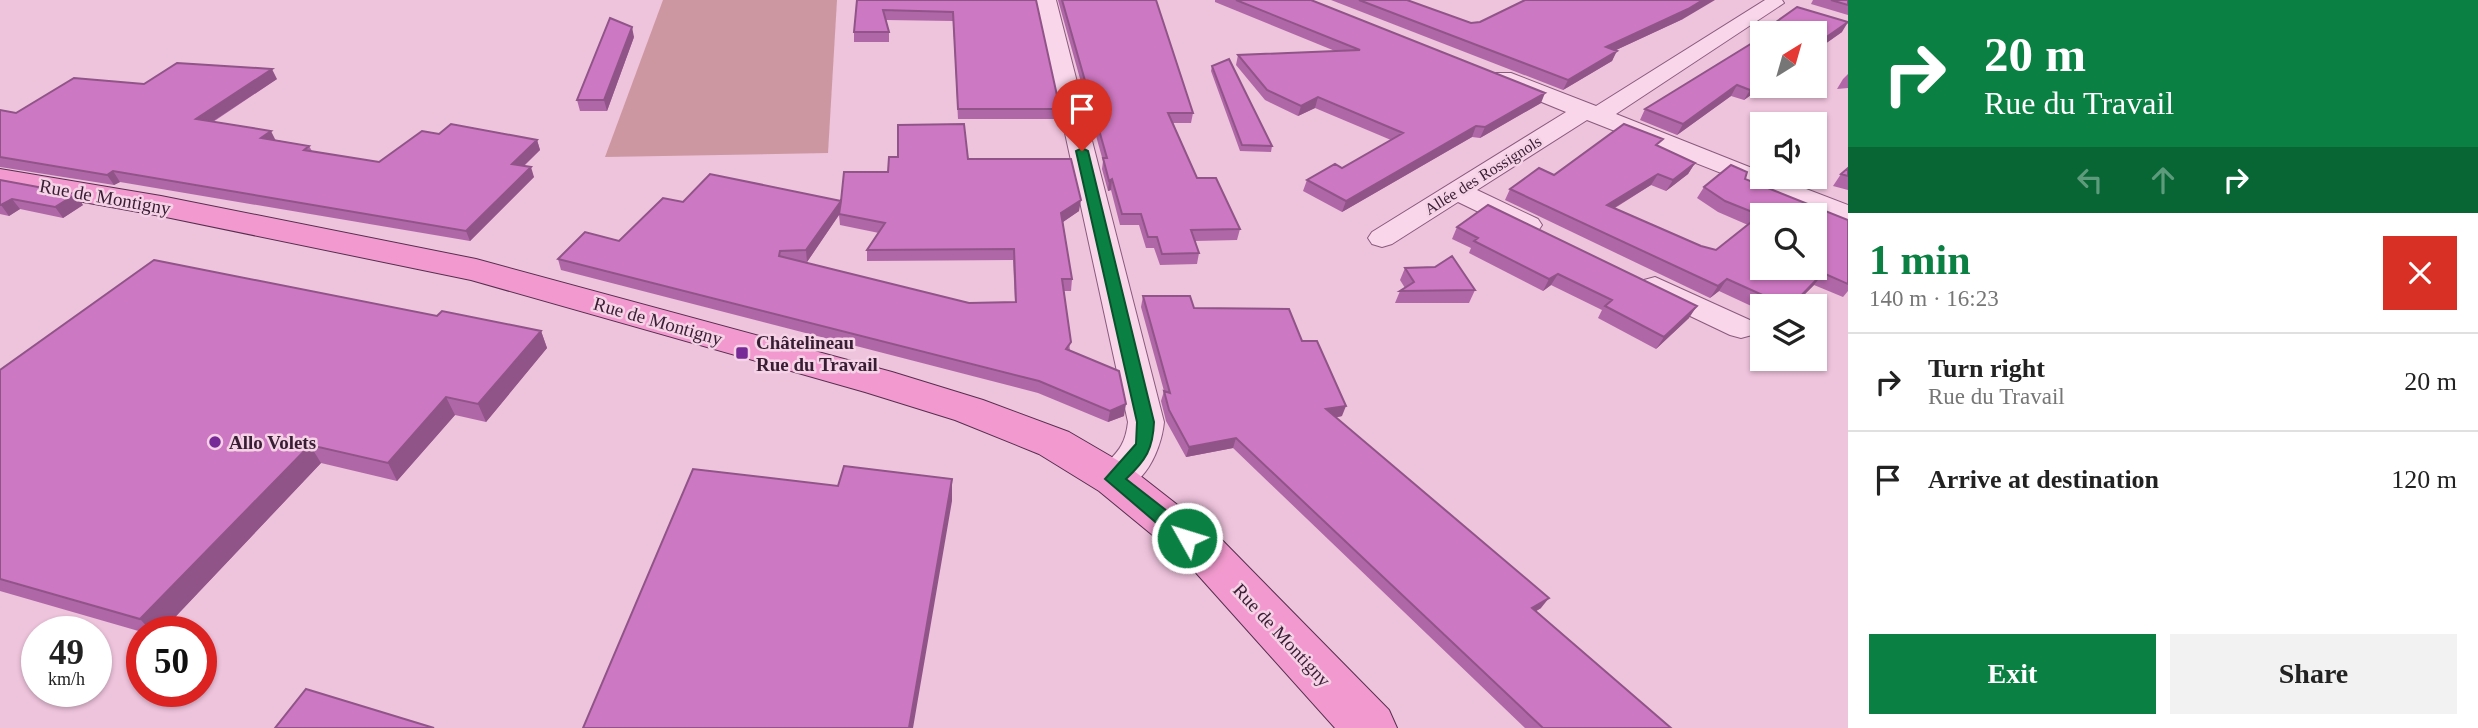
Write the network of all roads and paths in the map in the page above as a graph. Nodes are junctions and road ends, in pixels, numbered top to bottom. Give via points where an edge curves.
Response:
1 (1046, 0) edge
2 (1742, 0) edge
3 (1769, 1) edge
4 (1799, 10) edge
5 (1662, 49) dead end
6 (1483, 70) edge
7 (1586, 106) junction
8 (0, 178) edge
9 (1457, 191) junction
10 (1848, 215) edge
11 (1382, 239) dead end
12 (1556, 239) edge
13 (1630, 275) edge
14 (1741, 328) dead end
15 (1114, 479) junction
16 (1370, 728) edge

1 - 15 street via 1146,422 1144,445
2 - 5 street
3 - 4 street
3 - 7 street, Allée des Rossignols
6 - 7 street
7 - 9 street, Allée des Rossignols
7 - 10 street
8 - 15 main road, Rue de Montigny via 476,270 969,410 1054,443
9 - 11 street, Allée des Rossignols
9 - 12 street
13 - 14 street
15 - 16 main road, Rue de Montigny via 1205,552

